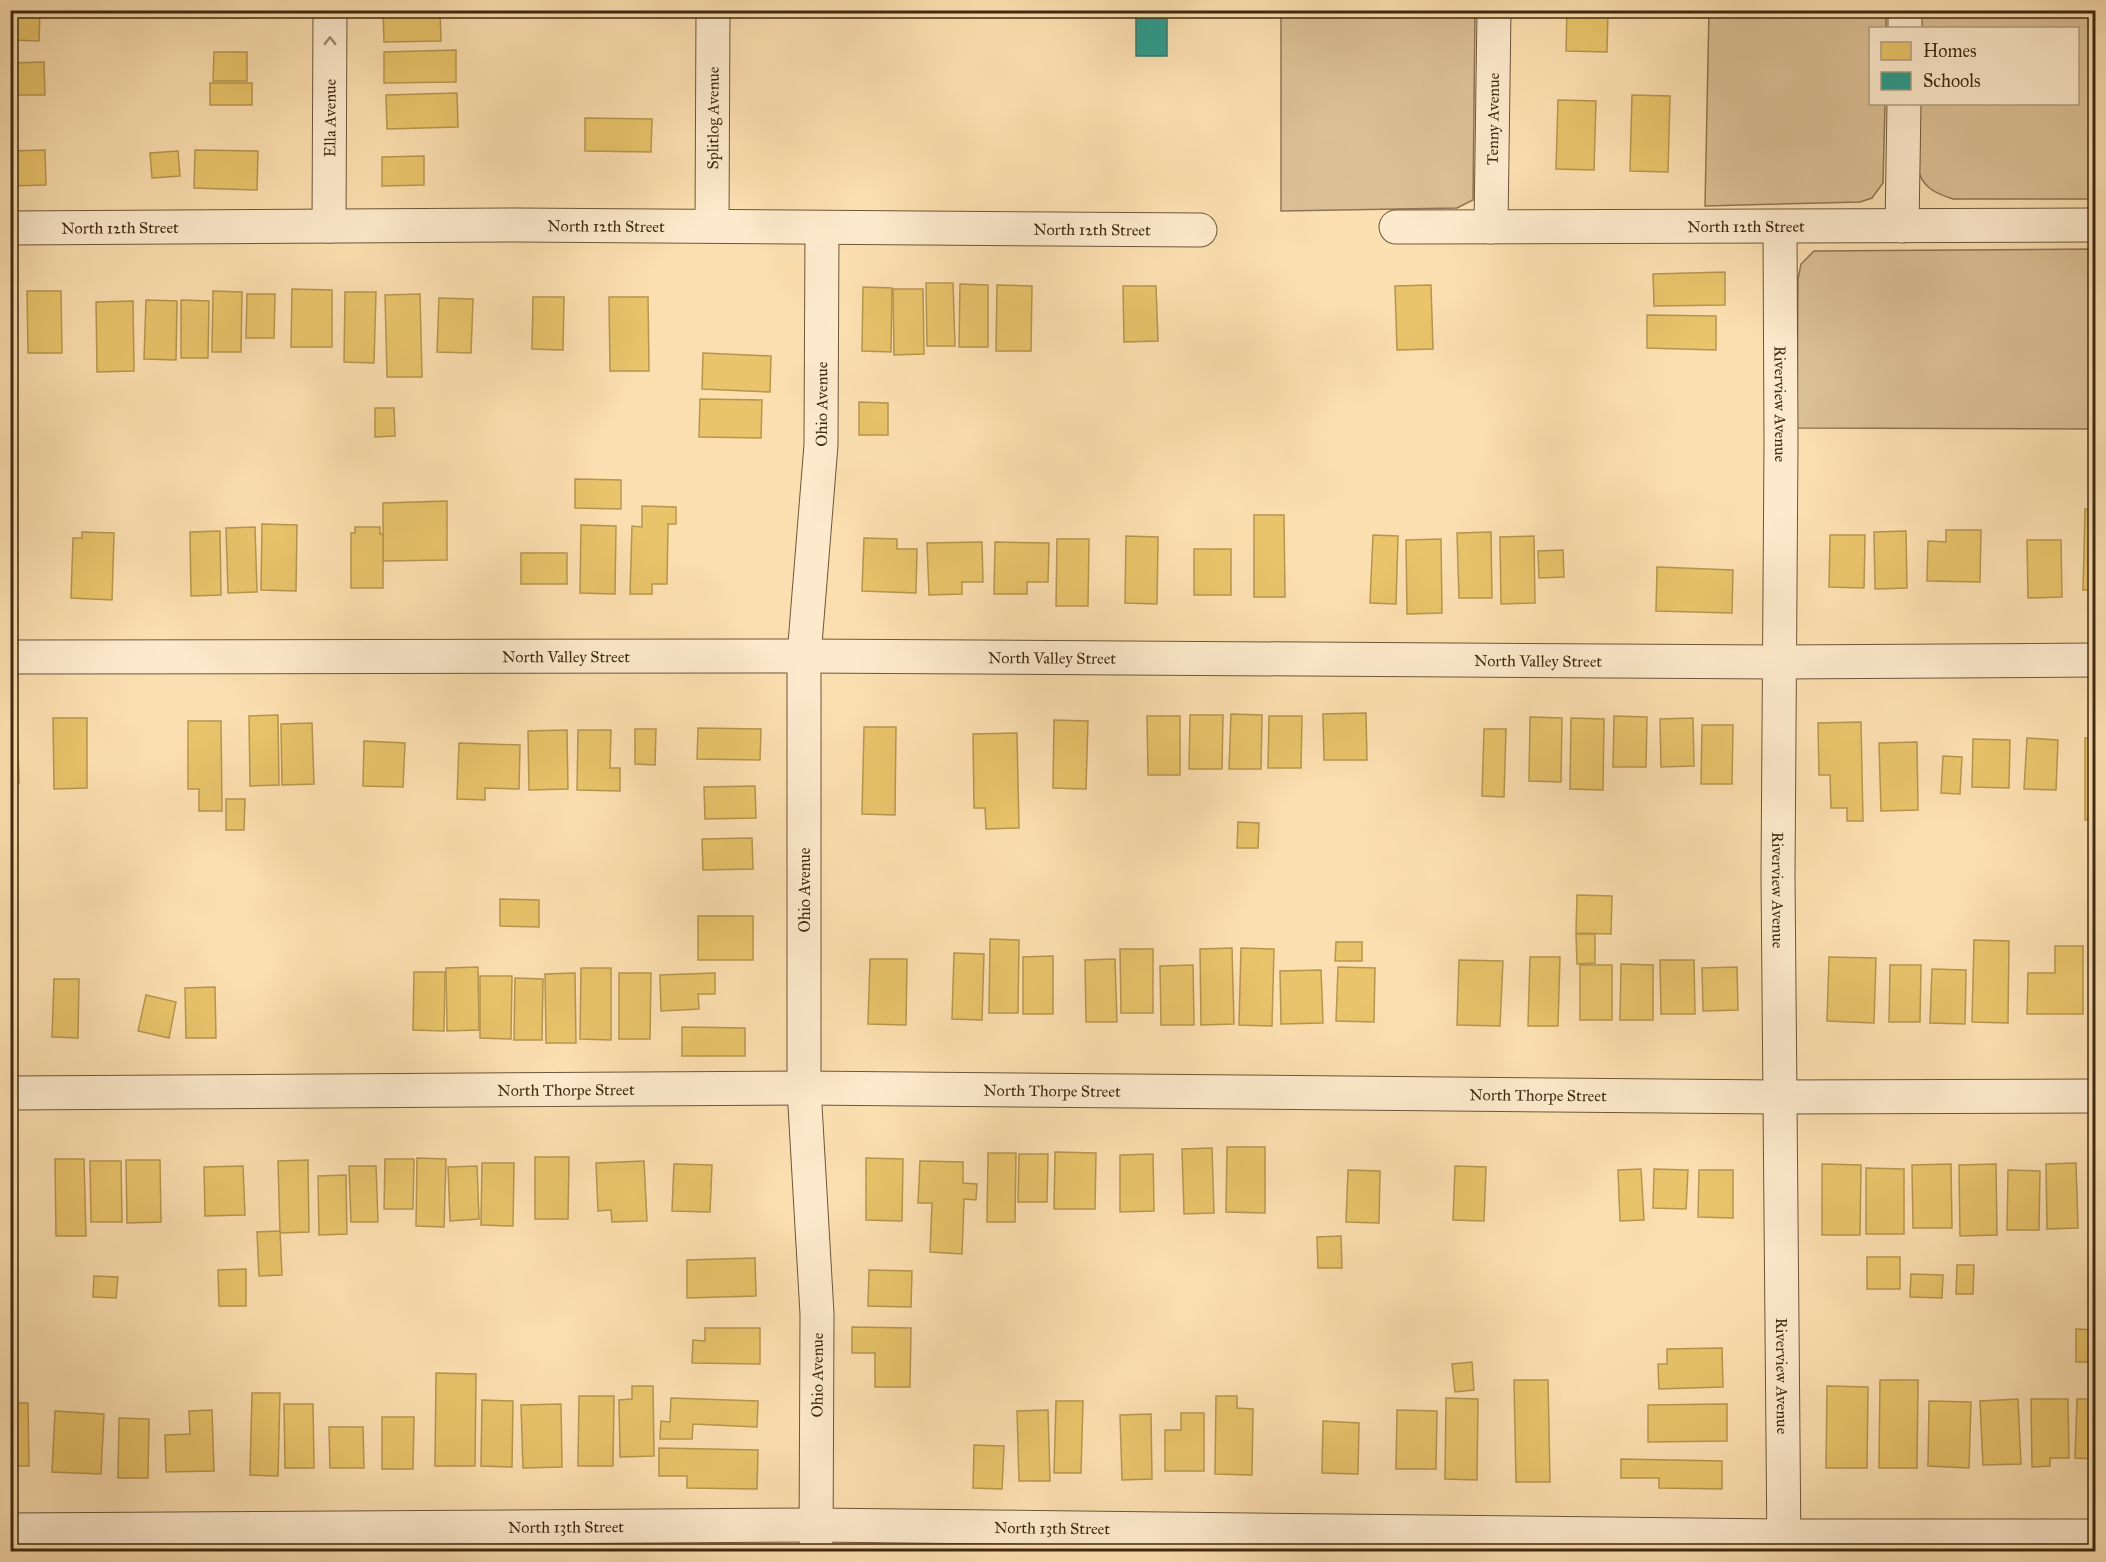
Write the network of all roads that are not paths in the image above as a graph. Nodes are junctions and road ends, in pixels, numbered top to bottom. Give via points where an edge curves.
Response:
1 (330, 10) edge
2 (713, 10) edge
3 (1494, 10) edge
4 (1905, 10) edge
5 (1905, 27) edge
6 (1904, 105) edge
7 (712, 225) junction
8 (2096, 225) edge
9 (329, 226) junction
10 (1902, 226) junction
11 (1396, 227) dead end
12 (1491, 227) junction
13 (1780, 227) junction
14 (10, 228) edge
15 (822, 228) junction
16 (1200, 230) dead end
17 (804, 656) junction
18 (10, 657) edge
19 (2096, 660) edge
20 (1778, 662) junction
21 (804, 1088) junction
22 (10, 1093) edge
23 (2096, 1096) edge
24 (1779, 1097) junction
25 (10, 1530) edge
26 (2096, 1536) edge
27 (816, 1538) edge
28 (44, 1541) edge
29 (1784, 1544) edge

9 -> 1 street, Ella Avenue
2 - 7 street, Splitlog Avenue
3 - 12 street, Tenny Avenue
4 - 5 street
6 - 10 street
7 - 9 street, North 12th Street
7 - 15 street, North 12th Street
8 - 10 street, North 12th Street
9 - 14 street, North 12th Street
10 - 13 street, North 12th Street
11 - 12 street, North 12th Street
12 - 13 street, North 12th Street
13 - 20 street, Riverview Avenue
15 - 16 street, North 12th Street
15 - 17 street, Ohio Avenue via 821,445
17 - 18 street, North Valley Street
17 - 20 street, North Valley Street
17 - 21 street, Ohio Avenue
19 - 20 street, North Valley Street
20 - 24 street, Riverview Avenue
21 - 22 street, North Thorpe Street
21 - 24 street, North Thorpe Street
21 - 27 street, Ohio Avenue via 817,1314
23 - 24 street, North Thorpe Street
24 - 29 street, Riverview Avenue
25 - 28 street, North 13th Street
26 - 29 street, North 13th Street
27 - 28 street, North 13th Street
27 - 29 street, North 13th Street

